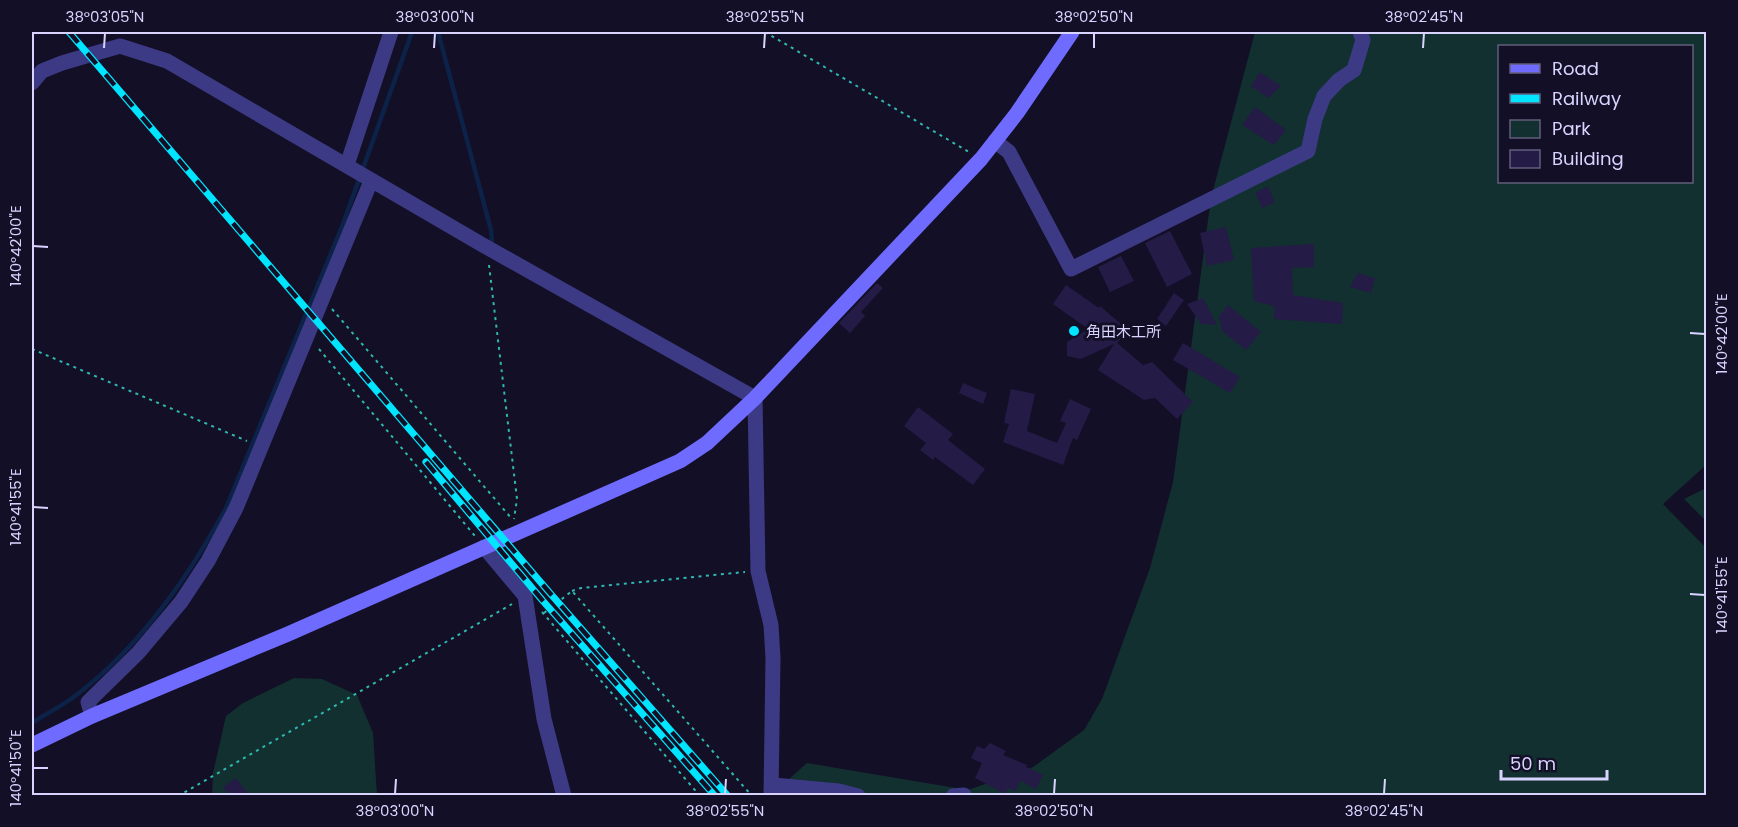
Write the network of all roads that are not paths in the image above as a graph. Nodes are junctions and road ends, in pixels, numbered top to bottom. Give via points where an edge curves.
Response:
1 (391, 32) edge
2 (1072, 32) edge
3 (1360, 32) edge
4 (32, 83) edge
5 (995, 141) junction
6 (360, 173) junction
7 (755, 398) junction
8 (484, 547) junction
9 (92, 716) junction
10 (32, 745) edge
11 (772, 790) edge
12 (564, 795) edge
13 (858, 795) edge

1 - 6 street
2 - 5 street
3 - 5 street via 1363,40 1354,70 1324,96 1308,151 1071,269 1009,152
4 - 6 street via 42,71 120,46 167,61
5 - 7 street
6 - 7 street
6 - 9 street via 323,298 236,507 208,561 180,602 88,702
7 - 8 street via 707,443 680,461
7 - 11 street via 758,570 771,625
8 - 9 street
8 - 12 street via 525,596 544,719
9 - 10 street
11 - 13 street

